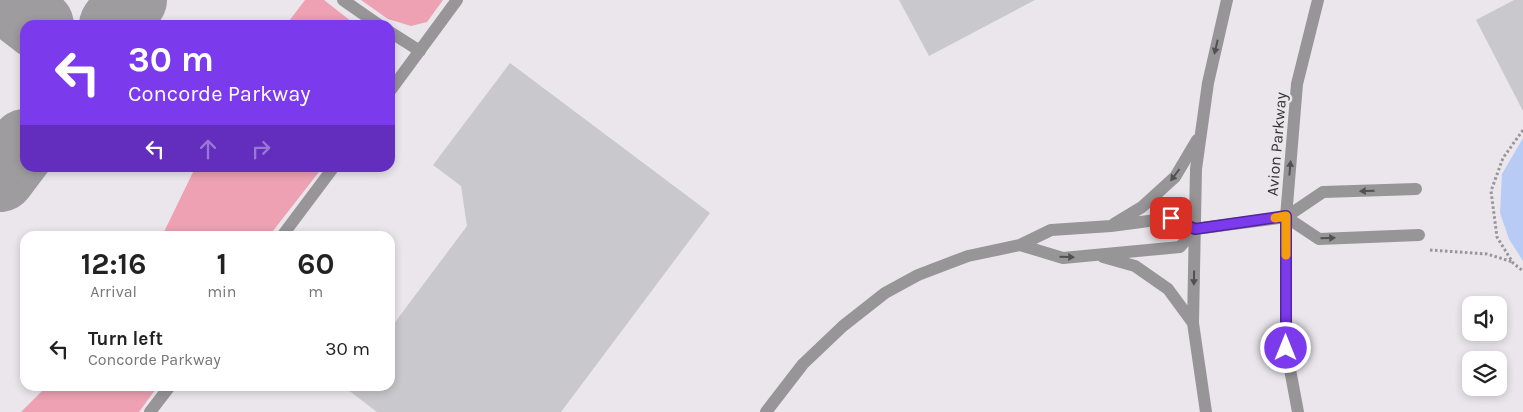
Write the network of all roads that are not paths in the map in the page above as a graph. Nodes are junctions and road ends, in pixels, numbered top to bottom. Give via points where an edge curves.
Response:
1 (343, 0) edge
2 (457, 0) edge
3 (1227, 0) edge
4 (1318, 0) edge
5 (372, 20) edge
6 (395, 35) edge
7 (420, 51) junction
8 (395, 84) edge
9 (1200, 133) junction
10 (330, 172) edge
11 (1416, 189) dead end
12 (1286, 216) junction
13 (1110, 226) junction
14 (1195, 229) junction
15 (286, 231) edge
16 (1419, 235) dead end
17 (1020, 245) junction
18 (1096, 256) junction
19 (1193, 323) junction
20 (166, 391) edge
21 (150, 412) edge
22 (766, 412) edge
23 (1206, 412) edge
24 (1298, 412) edge

1 - 5 street
2 - 7 street
3 -> 9 street
12 -> 4 street, Avion Parkway via 1297,84
6 - 7 street
7 - 8 street
9 -> 13 street via 1175,177 1142,207
9 - 14 street
10 - 15 street
11 -> 12 street via 1323,192
12 - 14 street
12 -> 16 street via 1318,239
12 - 24 street, Avion Parkway via 1286,348
13 - 14 street via 1171,218
13 - 17 street via 1051,230
14 - 18 street via 1180,247
14 -> 19 street
17 -> 18 street via 1063,258
17 - 22 street via 968,256 918,275 885,293 842,326 803,364
18 - 19 street via 1135,266 1168,289
19 - 23 street
20 - 21 street

